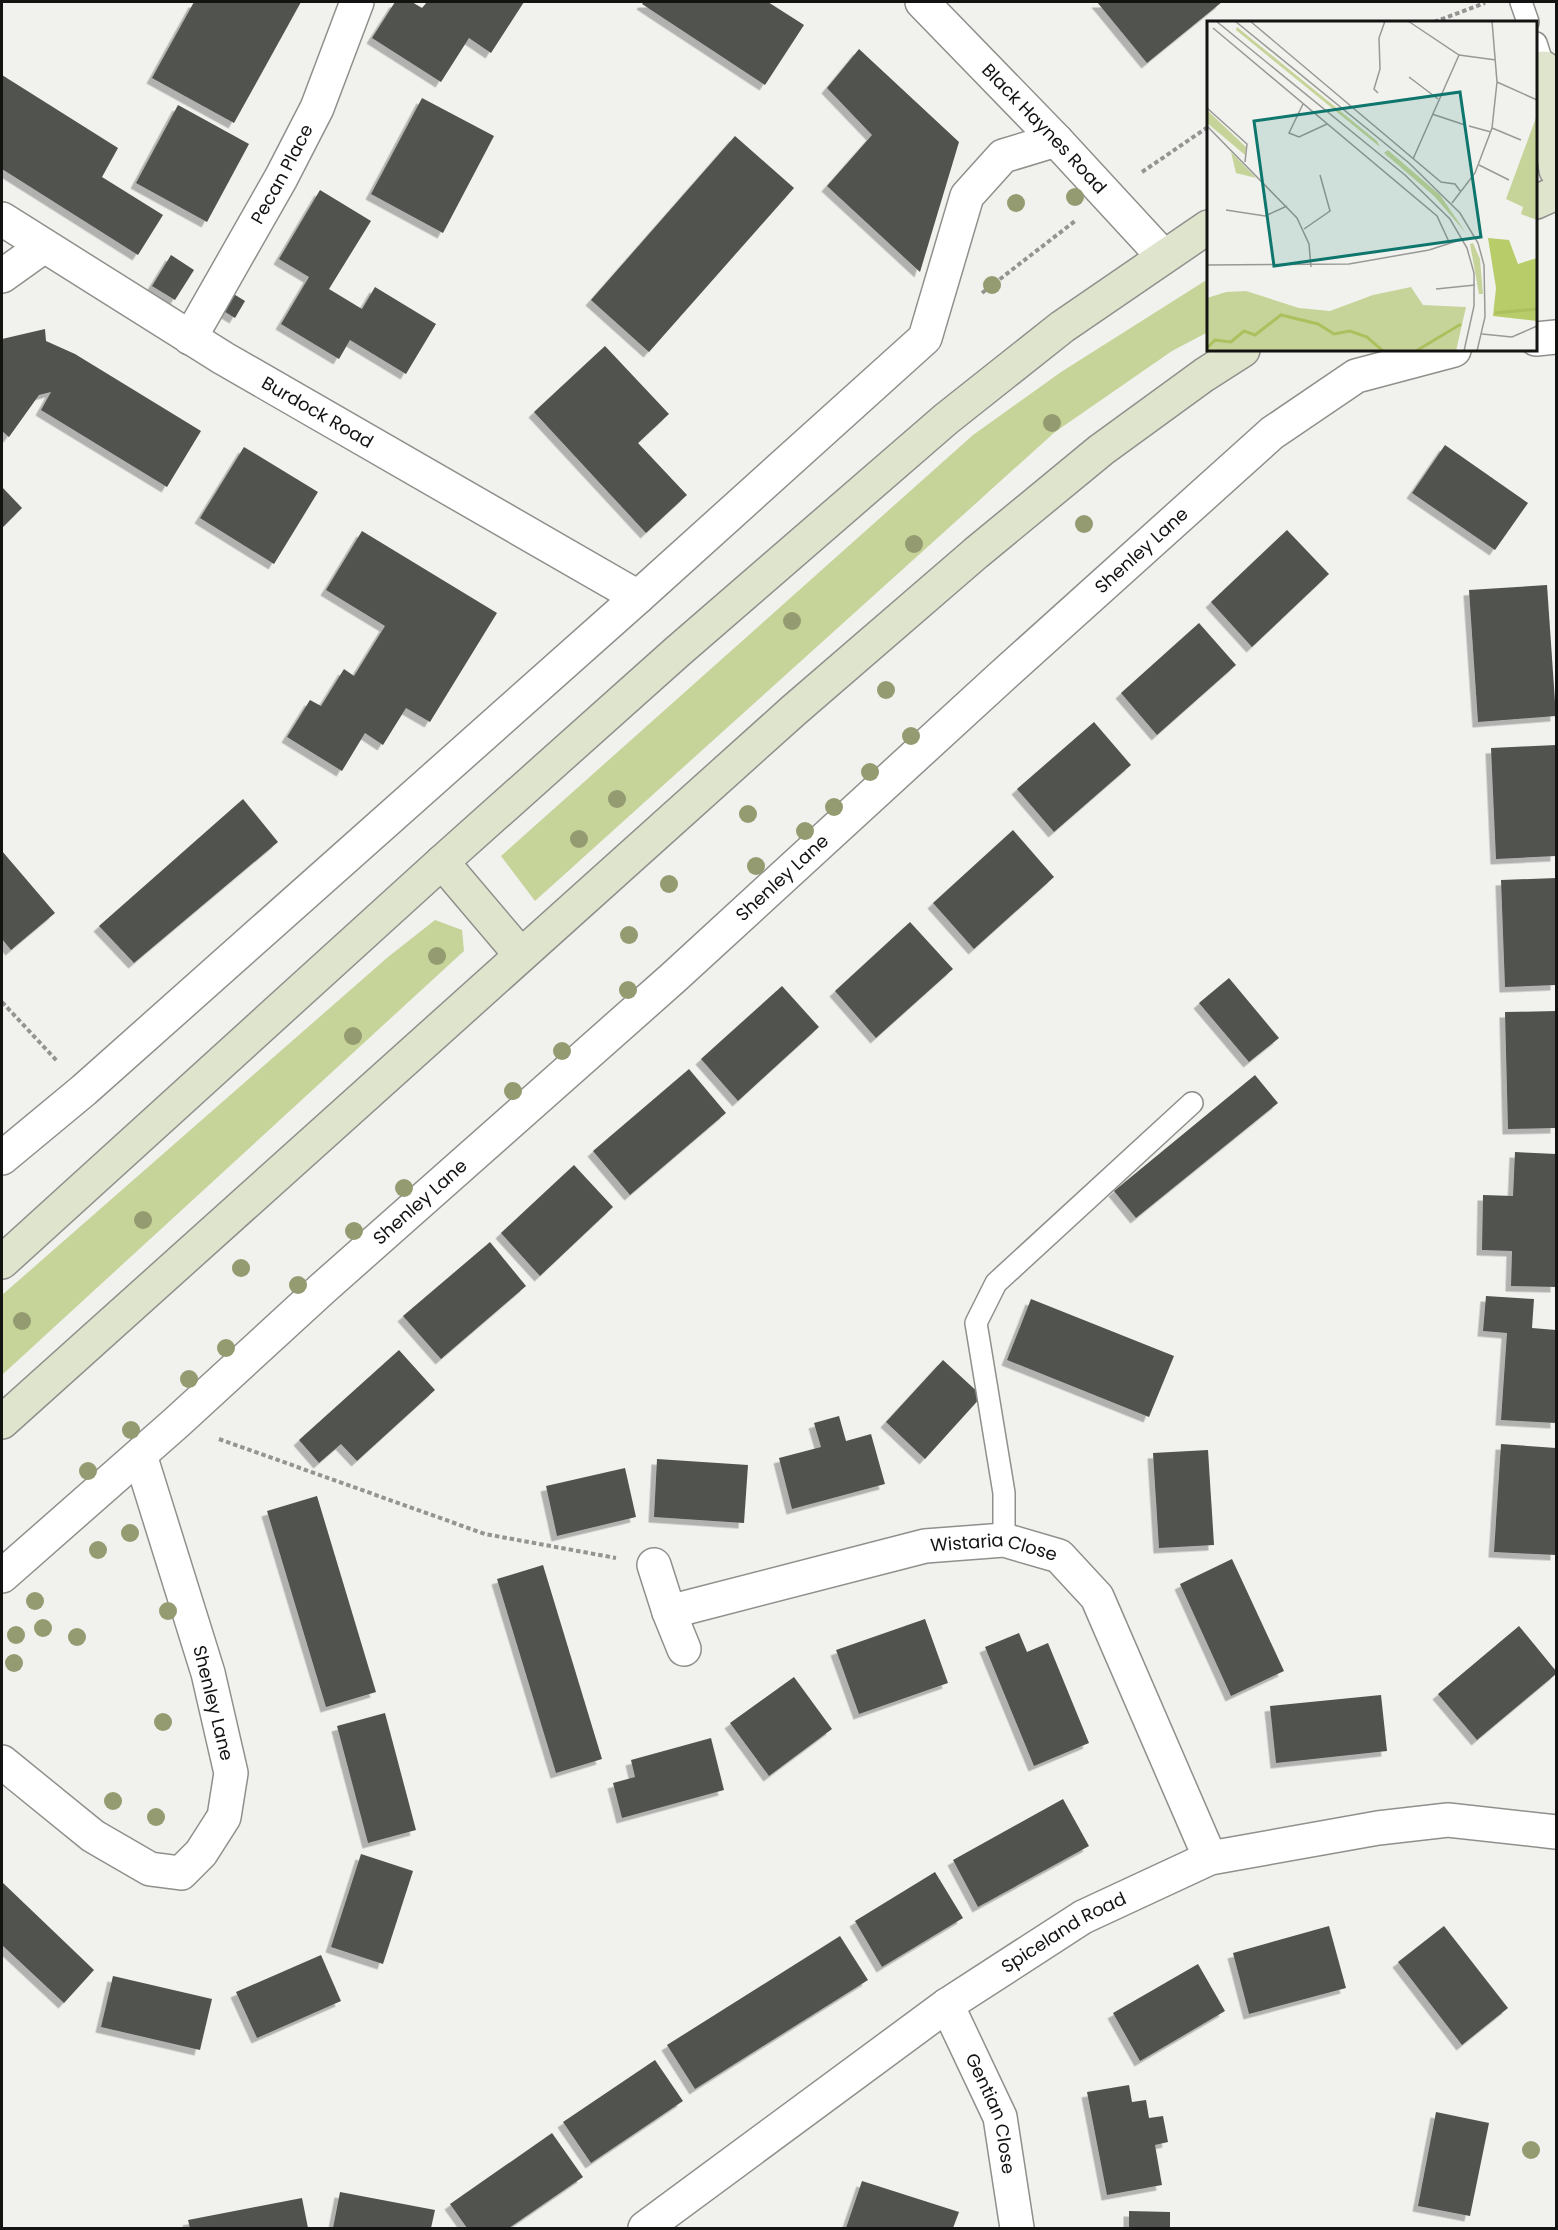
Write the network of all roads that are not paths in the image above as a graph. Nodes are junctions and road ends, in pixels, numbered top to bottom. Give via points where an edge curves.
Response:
1 (357, 2) edge
2 (922, 2) edge
3 (1521, 2) edge
4 (1528, 21) edge
5 (1543, 62) edge
6 (1056, 140) junction
7 (1557, 170) edge
8 (1557, 193) edge
9 (1537, 202) edge
10 (2, 219) edge
11 (1207, 228) edge
12 (44, 246) junction
13 (1163, 256) junction
14 (2, 276) edge
15 (1557, 337) edge
16 (190, 338) junction
17 (1537, 339) edge
18 (1241, 351) edge
19 (1450, 351) edge
20 (638, 597) junction
21 (442, 862) junction
22 (521, 955) junction
23 (1192, 1103) dead end
24 (2, 1158) edge
25 (2, 1262) edge
26 (2, 1422) edge
27 (140, 1455) junction
28 (1004, 1540) junction
29 (654, 1565) road end
30 (2, 1575) edge
31 (669, 1612) junction
32 (684, 1649) dead end
33 (2, 1762) edge
34 (1557, 1832) edge
35 (1210, 1858) junction
36 (947, 2005) junction
37 (645, 2229) edge
38 (1017, 2229) edge

1 - 16 street, Pecan Place via 317,108
2 - 6 street, Black Haynes Road
3 - 4 lane
5 - 7 main road
6 - 13 street, Black Haynes Road
6 - 20 street via 1003,156 967,196 925,338
8 - 9 main road
10 - 12 street, Burdock Road
11 - 13 main road
12 - 14 street
12 - 16 street, Burdock Road
13 - 21 main road via 1062,327 946,419
15 - 17 street
16 - 20 street, Burdock Road
18 - 22 main road via 1101,450 975,553
19 - 27 street, Shenley Lane via 1356,376 1272,433 673,978
20 - 24 street via 84,1090
21 - 22 main road
21 - 25 main road
22 - 26 main road
23 - 28 lane via 996,1283 976,1323 1004,1493
27 - 30 street, Shenley Lane
27 - 33 street, Shenley Lane via 208,1672 231,1773 224,1816 201,1853 181,1873 150,1869 93,1836
28 - 31 street, Wistaria Close via 926,1546
28 - 35 street, Wistaria Close via 1059,1556 1097,1598
29 - 31 street
31 - 32 street
34 - 35 street, Spiceland Road via 1448,1820 1378,1828
35 - 36 street, Spiceland Road via 1083,1917
36 - 37 street, Spiceland Road
36 - 38 street, Gentian Close via 1000,2117

